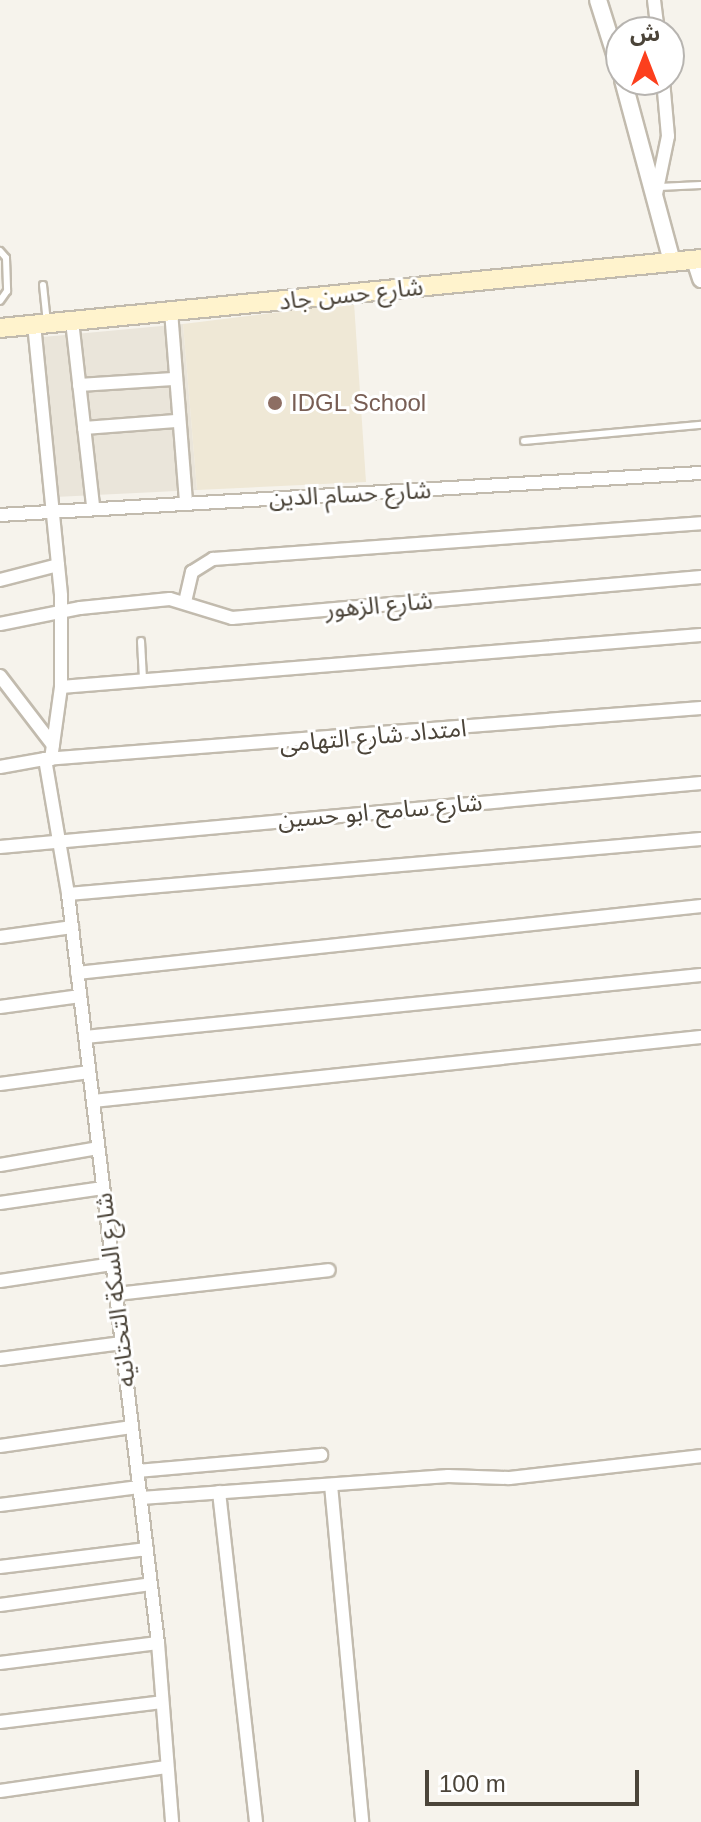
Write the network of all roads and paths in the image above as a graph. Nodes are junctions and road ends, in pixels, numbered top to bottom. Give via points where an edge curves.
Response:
1 (598, 0) edge
2 (605, 22) edge
3 (628, 96) edge
4 (664, 96) edge
5 (701, 185) edge
6 (657, 193) junction
7 (0, 251) edge
8 (698, 260) edge
9 (672, 262) junction
10 (701, 279) edge
11 (43, 285) dead end
12 (0, 301) edge
13 (171, 311) junction
14 (72, 321) junction
15 (40, 324) junction
16 (0, 328) edge
17 (173, 379) junction
18 (79, 385) junction
19 (176, 421) junction
20 (701, 425) edge
21 (84, 428) junction
22 (524, 441) dead end
23 (701, 473) edge
24 (186, 502) junction
25 (93, 506) junction
26 (49, 511) junction
27 (0, 515) edge
28 (701, 523) edge
29 (58, 565) junction
30 (701, 577) edge
31 (0, 580) edge
32 (185, 602) junction
33 (61, 612) junction
34 (0, 624) edge
35 (701, 635) edge
36 (141, 641) dead end
37 (143, 679) junction
38 (2, 682) edge
39 (61, 687) junction
40 (701, 708) edge
41 (53, 745) junction
42 (48, 759) junction
43 (0, 767) edge
44 (701, 783) edge
45 (59, 839) junction
46 (701, 839) edge
47 (0, 847) edge
48 (68, 894) junction
49 (701, 906) edge
50 (72, 927) junction
51 (0, 937) edge
52 (77, 973) junction
53 (701, 975) edge
54 (80, 996) junction
55 (0, 1007) edge
56 (85, 1037) junction
57 (701, 1037) edge
58 (89, 1072) junction
59 (0, 1084) edge
60 (93, 1101) junction
61 (98, 1148) junction
62 (0, 1165) edge
63 (103, 1188) junction
64 (0, 1203) edge
65 (112, 1264) junction
66 (329, 1270) dead end
67 (0, 1281) edge
68 (116, 1294) junction
69 (122, 1343) junction
70 (0, 1359) edge
71 (132, 1427) junction
72 (0, 1446) edge
73 (321, 1455) dead end
74 (701, 1456) edge
75 (137, 1471) junction
76 (331, 1485) junction
77 (219, 1492) junction
78 (140, 1493) junction
79 (0, 1505) edge
80 (147, 1549) junction
81 (0, 1567) edge
82 (151, 1584) junction
83 (0, 1605) edge
84 (158, 1643) junction
85 (0, 1663) edge
86 (162, 1702) junction
87 (0, 1722) edge
88 (166, 1767) junction
89 (0, 1791) edge
90 (172, 1822) edge
91 (256, 1822) edge
92 (362, 1822) edge

1 - 2 street
3 - 6 street
4 - 6 street via 668,136
5 - 6 lane
6 - 9 street
7 - 12 lane via 6,258 7,295
8 - 9 main road, شارع حسن جاد
8 - 10 street
9 - 13 main road, شارع حسن جاد
11 - 15 lane
13 - 14 main road, شارع حسن جاد
13 - 17 street
14 - 15 main road, شارع حسن جاد
14 - 18 street
15 - 16 main road, شارع حسن جاد
15 - 26 street, شارع السكة التحتانيه
17 - 18 street
17 - 19 street
18 - 21 street
19 - 21 street
19 - 24 street
20 - 22 lane
21 - 25 street
23 - 24 street, شارع حسام الدين
24 - 25 street, شارع حسام الدين
25 - 26 street, شارع حسام الدين
26 - 27 street, شارع حسام الدين
26 - 29 street, شارع السكة التحتانيه
28 - 32 street via 213,559 192,572
29 - 31 street
29 - 33 street, شارع السكة التحتانيه
30 - 32 street, شارع الزهور via 232,618
32 - 33 street, شارع الزهور via 170,599
33 - 34 street, شارع الزهور
33 - 39 street, شارع السكة التحتانيه
35 - 37 street
36 - 37 lane
37 - 39 street
38 - 41 street
39 - 41 street, شارع السكة التحتانيه
40 - 42 street, امتداد شارع التهامى
41 - 42 street, شارع السكة التحتانيه
42 - 43 street, امتداد شارع التهامى
42 - 45 street, شارع السكة التحتانيه
44 - 45 street, شارع سامح ابو حسين
45 - 47 street, شارع سامح ابو حسين
45 - 48 street, شارع السكة التحتانيه
46 - 48 street
48 - 50 street, شارع السكة التحتانيه
49 - 52 street
50 - 51 street
50 - 52 street, شارع السكة التحتانيه
52 - 54 street, شارع السكة التحتانيه
53 - 56 street
54 - 55 street
54 - 56 street, شارع السكة التحتانيه
56 - 58 street, شارع السكة التحتانيه
57 - 60 street
58 - 59 street
58 - 60 street, شارع السكة التحتانيه
60 - 61 street, شارع السكة التحتانيه
61 - 62 street
61 - 63 street, شارع السكة التحتانيه
63 - 64 street
63 - 65 street, شارع السكة التحتانيه
65 - 67 street
65 - 68 street, شارع السكة التحتانيه
66 - 68 street
68 - 69 street, شارع السكة التحتانيه
69 - 70 street
69 - 71 street, شارع السكة التحتانيه
71 - 72 street
71 - 75 street, شارع السكة التحتانيه
73 - 75 street
74 - 76 street via 509,1478 457,1475
75 - 78 street, شارع السكة التحتانيه
76 - 77 street
76 - 92 street
77 - 78 street
77 - 91 street
78 - 79 street
78 - 80 street, شارع السكة التحتانيه
80 - 81 street
80 - 82 street, شارع السكة التحتانيه
82 - 83 street
82 - 84 street, شارع السكة التحتانيه
84 - 85 street
84 - 86 street, شارع السكة التحتانيه
86 - 87 street
86 - 88 street, شارع السكة التحتانيه
88 - 89 street
88 - 90 street, شارع السكة التحتانيه

